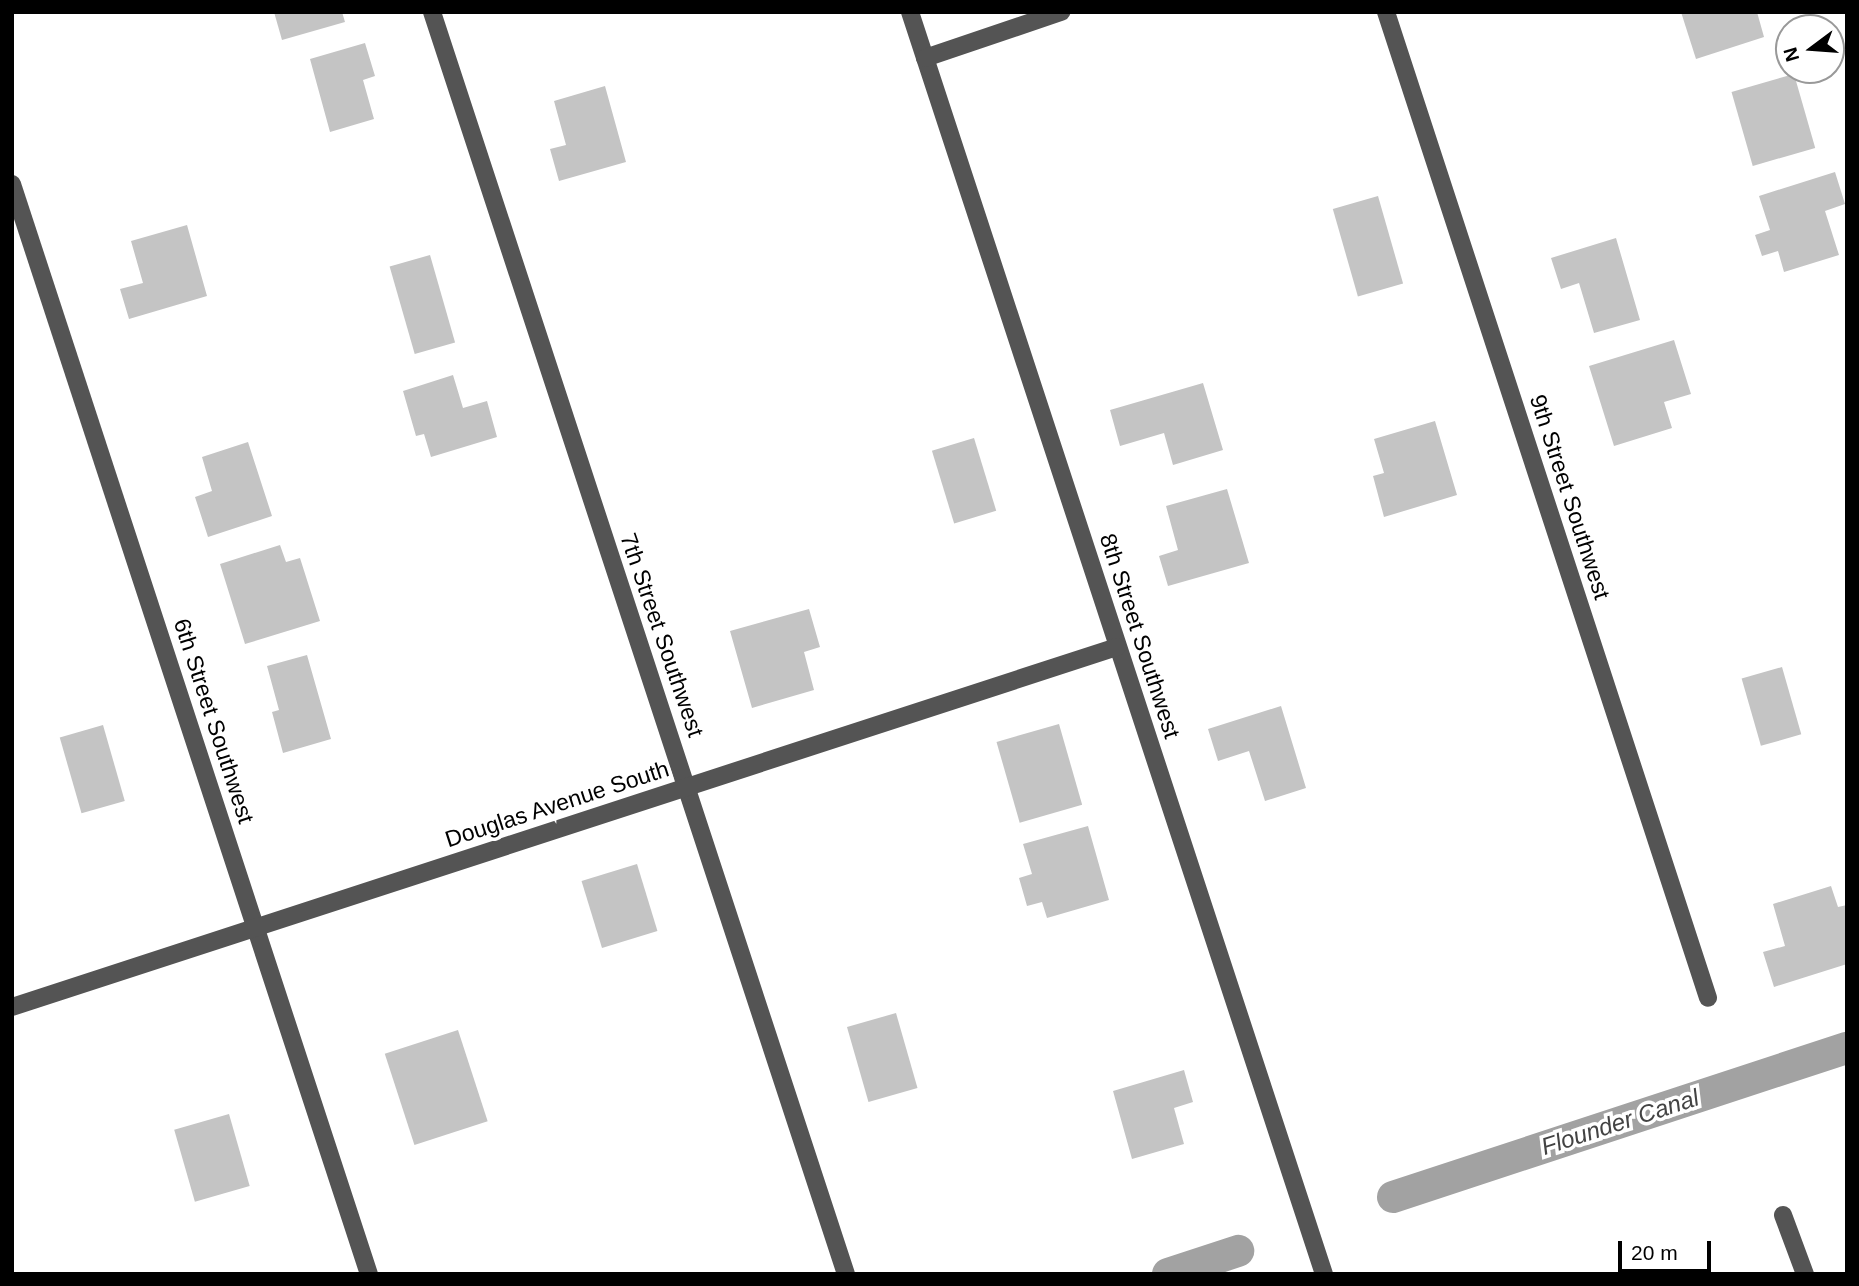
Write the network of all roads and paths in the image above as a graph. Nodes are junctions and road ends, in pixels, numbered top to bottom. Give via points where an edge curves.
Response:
1 (432, 12) edge
2 (910, 12) edge
3 (1062, 12) edge
4 (1386, 12) edge
5 (925, 58) junction
6 (12, 184) edge
7 (1117, 647) junction
8 (689, 786) junction
9 (256, 929) junction
10 (1708, 998) dead end
11 (12, 1007) edge
12 (1783, 1215) dead end
13 (369, 1274) edge
14 (846, 1274) edge
15 (1324, 1274) edge
16 (1805, 1274) edge

1 - 8 street, 7th Street Southwest via 637,641
2 - 5 street, 8th Street Southwest
3 - 5 street
4 - 10 street, 9th Street Southwest
5 - 7 street, 8th Street Southwest
6 - 9 street, 6th Street Southwest
7 - 8 street, Douglas Avenue South
7 - 15 street, 8th Street Southwest
8 - 9 street, Douglas Avenue South
8 - 14 street, 7th Street Southwest
9 - 11 street, Douglas Avenue South
9 - 13 street, 6th Street Southwest
12 - 16 street

